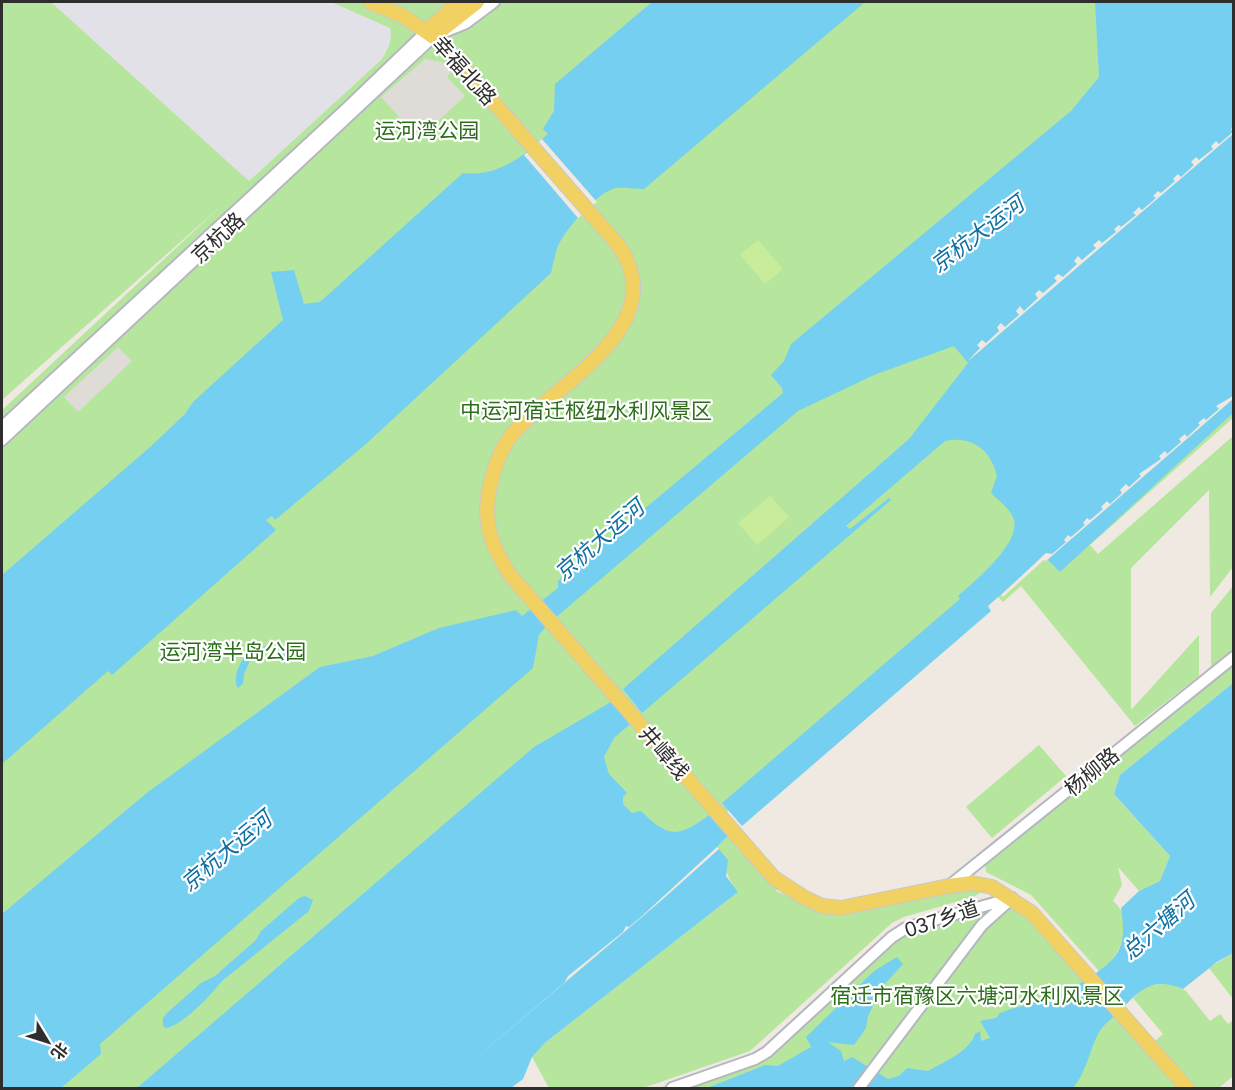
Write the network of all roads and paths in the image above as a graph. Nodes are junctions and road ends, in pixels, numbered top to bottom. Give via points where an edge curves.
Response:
1 (370, 2) edge
2 (459, 2) edge
3 (477, 2) edge
4 (494, 2) edge
5 (430, 33) junction
6 (588, 211) joint
7 (2, 427) edge
8 (2, 440) edge
9 (1233, 657) edge
10 (949, 886) junction
11 (1012, 898) junction
12 (1186, 1088) edge
13 (672, 1089) edge
14 (859, 1089) edge

1 - 5 main road, 幸福北路
2 - 5 main road
3 - 5 main road
4 - 5 street via 466,23
5 - 6 main road, 幸福北路
5 - 7 street, 京杭路
5 - 8 street, 京杭路
6 - 10 main road, 井嶂线 via 628,262 634,286 632,308 615,338 511,437 492,474 487,497 488,529 494,548 511,576 779,882 822,906 841,908
9 - 10 street, 杨柳路
10 - 11 main road, 井嶂线 via 972,883 992,887
11 - 12 main road, 井嶂线 via 1032,913
11 - 13 street, 037乡道 via 906,928 767,1052
11 - 14 street via 982,926

